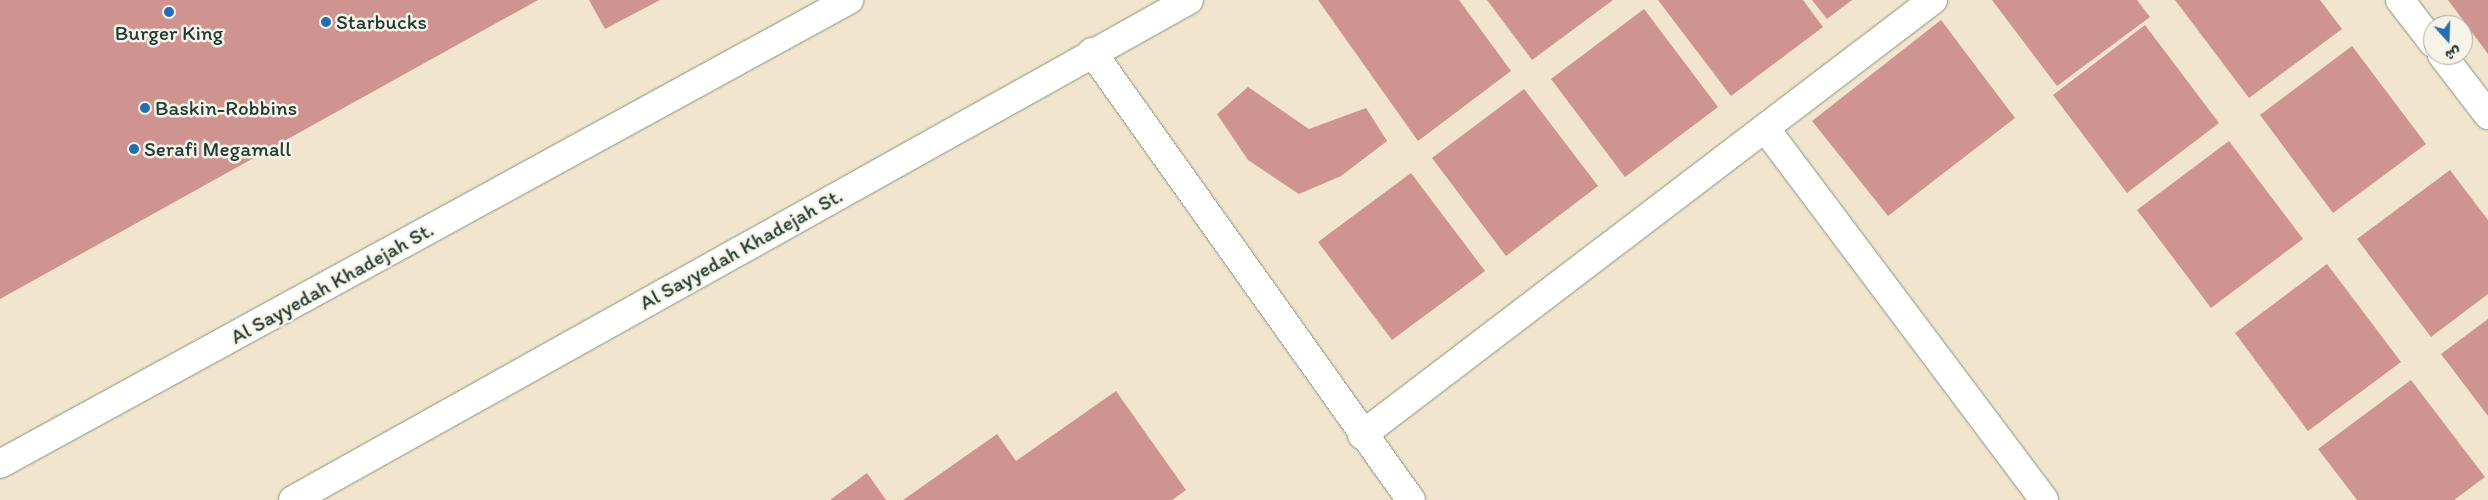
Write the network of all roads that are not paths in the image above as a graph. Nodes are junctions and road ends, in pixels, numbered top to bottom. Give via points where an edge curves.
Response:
1 (849, 0) edge
2 (1188, 0) edge
3 (1934, 0) edge
4 (2400, 0) edge
5 (2423, 30) edge
6 (1092, 52) junction
7 (2450, 65) edge
8 (2488, 115) edge
9 (1765, 128) junction
10 (1362, 435) junction
11 (0, 464) edge
12 (293, 500) edge
13 (1411, 500) edge
14 (2044, 500) edge

1 - 11 street, Al Sayyedah Khadejah St.
2 - 6 street, Al Sayyedah Khadejah St.
3 - 9 street
4 - 5 street
6 - 10 street
6 - 12 street, Al Sayyedah Khadejah St.
7 - 8 street
9 - 10 street
9 - 14 street
10 - 13 street

